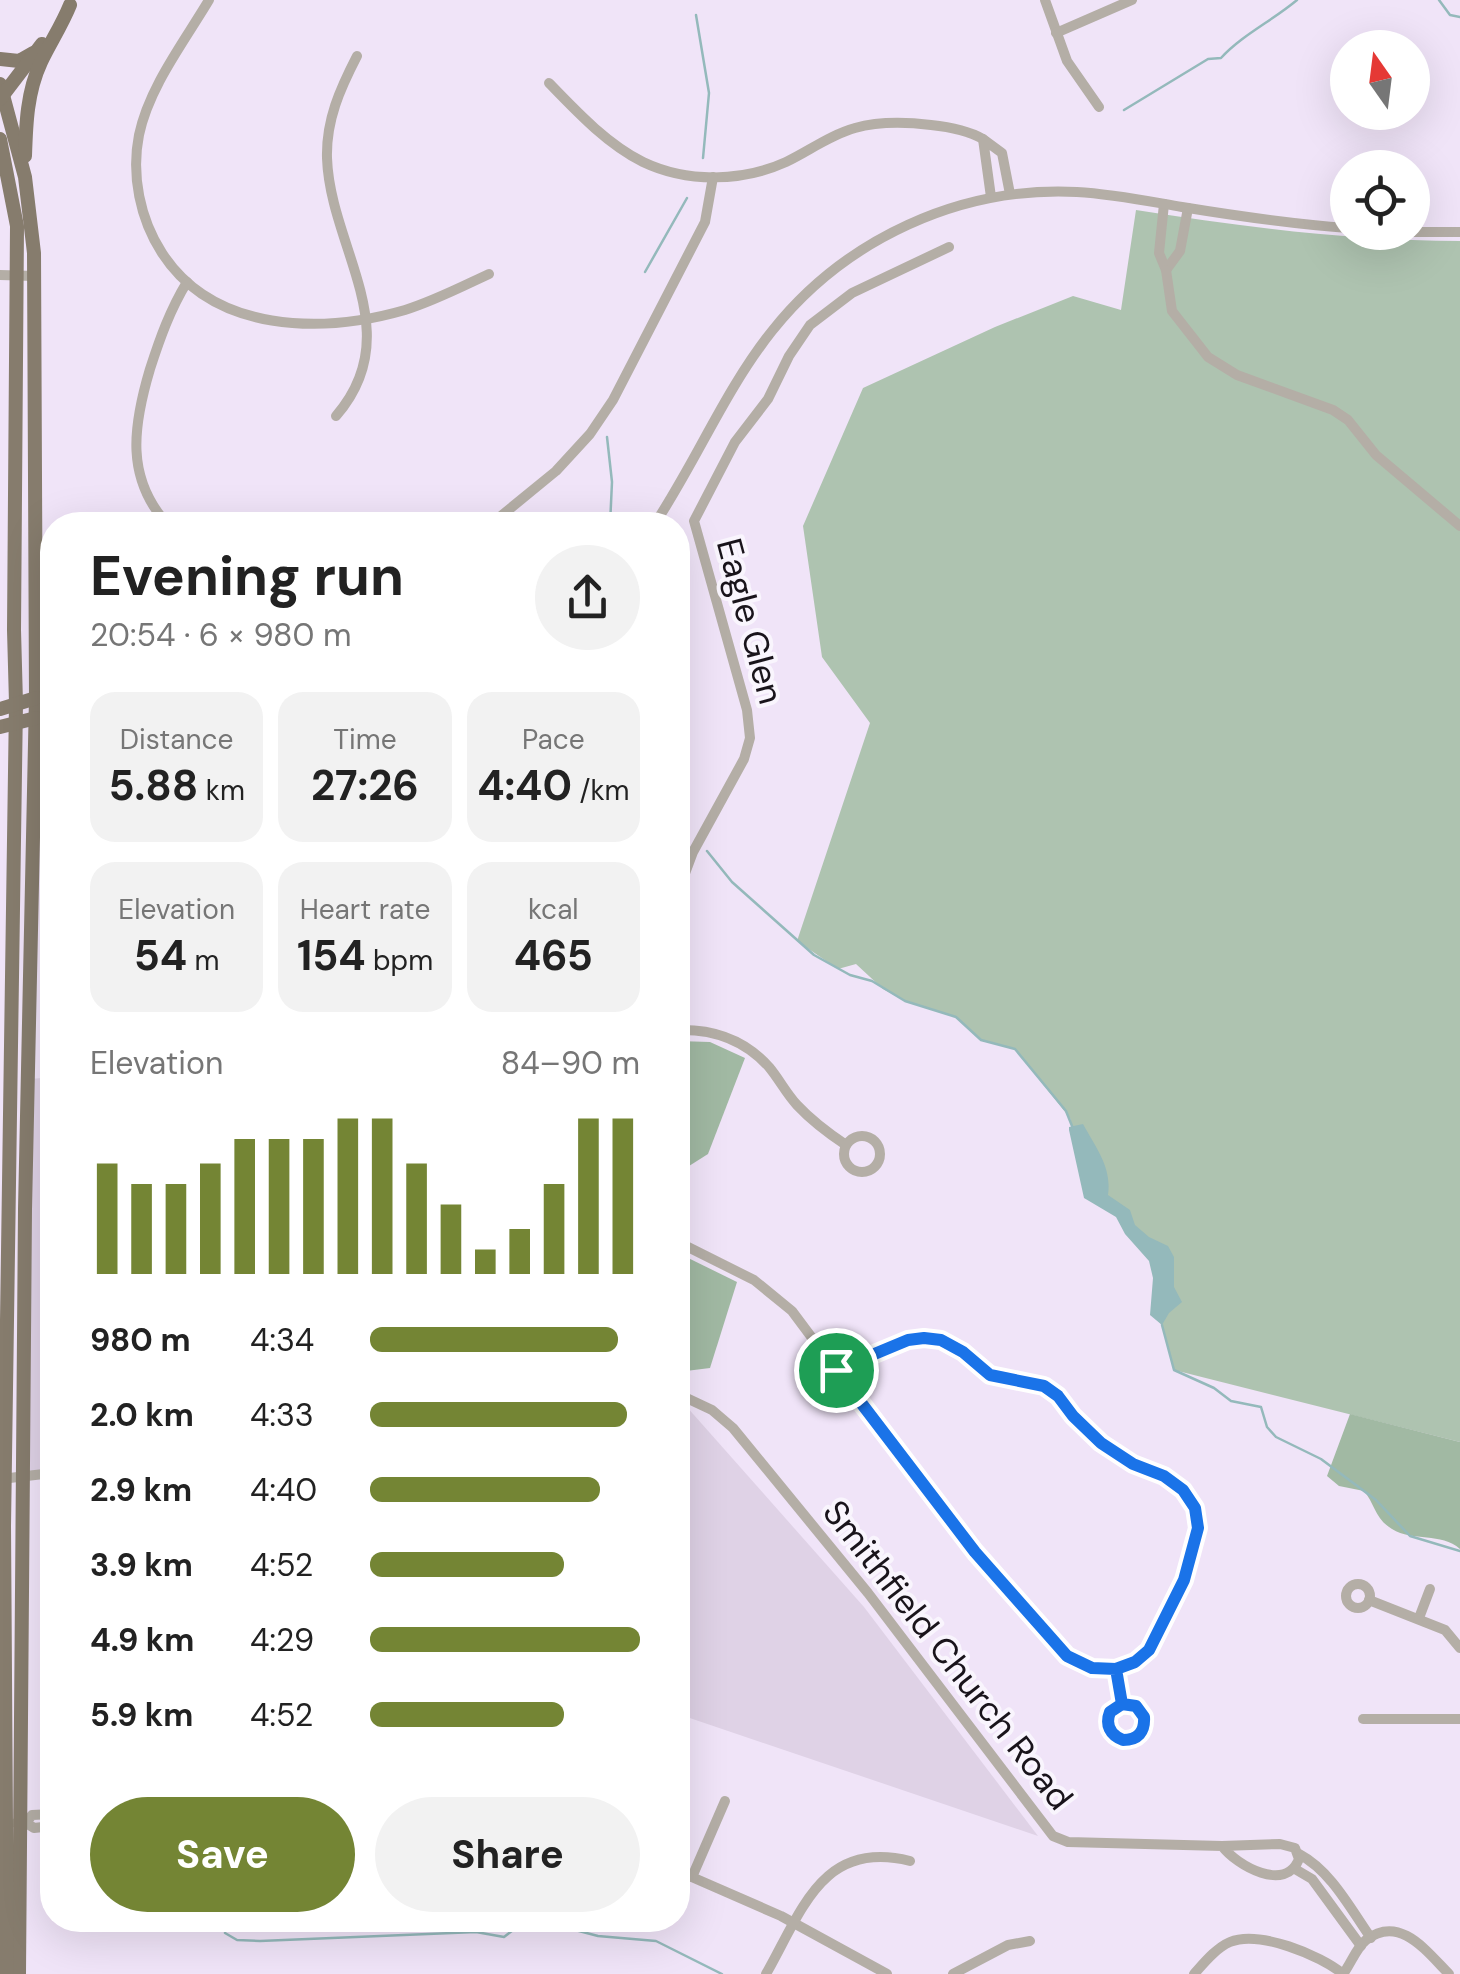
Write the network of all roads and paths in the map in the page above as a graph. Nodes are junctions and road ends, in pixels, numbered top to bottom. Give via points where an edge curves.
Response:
1 (209, 0) edge
2 (1045, 0) edge
3 (1132, 0) edge
4 (72, 3) edge
5 (1056, 33) junction
6 (41, 46) junction
7 (358, 56) dead end
8 (0, 59) edge
9 (549, 83) dead end
10 (1, 93) edge
11 (1099, 107) dead end
12 (0, 139) edge
13 (983, 139) junction
14 (25, 177) junction
15 (713, 178) junction
16 (1010, 194) junction
17 (992, 197) junction
18 (1164, 204) junction
19 (1188, 208) junction
20 (1330, 226) edge
21 (1430, 232) edge
22 (1460, 232) edge
23 (948, 247) dead end
24 (1166, 270) junction
25 (489, 274) dead end
26 (8, 275) edge
27 (34, 276) junction
28 (187, 282) junction
29 (364, 318) junction
30 (336, 416) dead end
31 (159, 512) edge
32 (506, 512) edge
33 (663, 512) edge
34 (1460, 526) edge
35 (8, 531) edge
36 (40, 592) edge
37 (40, 697) edge
38 (16, 703) junction
39 (40, 704) edge
40 (0, 708) edge
41 (40, 717) edge
42 (36, 718) junction
43 (16, 723) junction
44 (0, 728) edge
45 (690, 860) edge
46 (690, 1031) edge
47 (3, 1135) edge
48 (26, 1135) junction
49 (846, 1144) dead end
50 (690, 1248) edge
51 (836, 1370) junction
52 (690, 1400) edge
53 (40, 1475) edge
54 (22, 1477) junction
55 (3, 1479) edge
56 (1430, 1589) dead end
57 (1369, 1600) dead end
58 (1418, 1618) junction
59 (1460, 1648) edge
60 (1116, 1669) junction
61 (1122, 1704) dead end
62 (1363, 1719) dead end
63 (1460, 1719) edge
64 (725, 1801) dead end
65 (40, 1815) edge
66 (18, 1823) junction
67 (40, 1827) edge
68 (1222, 1846) junction
69 (1299, 1854) junction
70 (910, 1861) dead end
71 (1295, 1869) junction
72 (692, 1877) joint
73 (795, 1923) junction
74 (1371, 1938) junction
75 (1030, 1941) dead end
76 (1361, 1946) junction
77 (956, 1973) edge
78 (7, 1974) edge
79 (19, 1974) edge
80 (766, 1974) edge
81 (887, 1974) edge
82 (1194, 1974) edge
83 (1343, 1974) edge
84 (1448, 1974) edge

1 - 28 street via 150,103 137,146 144,214 156,244
2 - 5 street
3 - 5 street
4 - 6 main road
4 - 14 main road via 32,89
5 - 11 street via 1066,61
6 - 8 main road via 19,61
6 - 10 main road
7 - 29 street via 334,108 327,162
9 - 15 street via 642,162
10 - 14 main road
12 - 26 main road via 17,226
13 - 15 street via 954,128 877,124 838,134 775,166
13 - 16 street via 1002,154
13 - 17 street
14 - 27 main road
15 - 32 street via 704,222 606,412 556,471
16 - 17 street
16 - 18 street via 1076,192
17 - 33 street via 880,238 801,297 742,374
18 - 19 street
18 - 24 street via 1158,253
19 - 20 street
19 - 24 street via 1180,251
21 - 22 street
23 - 45 street, Eagle Glen via 852,292 810,326 735,442 694,521 750,738
24 - 34 street via 1172,311 1208,357 1348,420 1376,455
25 - 29 street via 422,304
26 - 27 street
26 - 35 main road
27 - 36 main road
28 - 29 street via 228,309 267,321
28 - 31 street via 166,321 134,437 144,490
29 - 30 street via 364,372
35 - 38 main road
37 - 38 main road
38 - 40 main road
38 - 43 main road
39 - 42 main road
41 - 42 street
42 - 43 main road
42 - 48 main road
43 - 44 main road
43 - 47 main road
46 - 49 street via 746,1046 813,1120
47 - 48 street
47 - 55 main road
48 - 54 main road
50 - 51 street via 771,1292 808,1328
51 - 60 street via 975,1552 1067,1656 1092,1668
51 - 60 street via 908,1340 941,1340 990,1375 1044,1386 1101,1443 1183,1490 1198,1528 1184,1580 1149,1650
52 - 68 street, Smithfield Church Road via 733,1428 1053,1836 1068,1842
53 - 54 street
54 - 55 street
54 - 66 main road
55 - 66 main road
56 - 58 street
57 - 58 street
58 - 59 street via 1444,1630
60 - 61 street
62 - 63 street
64 - 72 street
65 - 66 street
66 - 67 street
66 - 78 main road
66 - 79 main road
68 - 69 street, Smithfield Church Road via 1280,1844
68 - 71 street via 1256,1872
69 - 71 street
69 - 74 street via 1324,1872
70 - 73 street via 877,1855 847,1862 821,1881
71 - 76 street via 1312,1880
72 - 73 street
73 - 80 street
73 - 81 street
74 - 76 street
74 - 84 street via 1390,1931 1408,1936
75 - 77 street
76 - 83 street
82 - 83 street via 1238,1940 1292,1946

